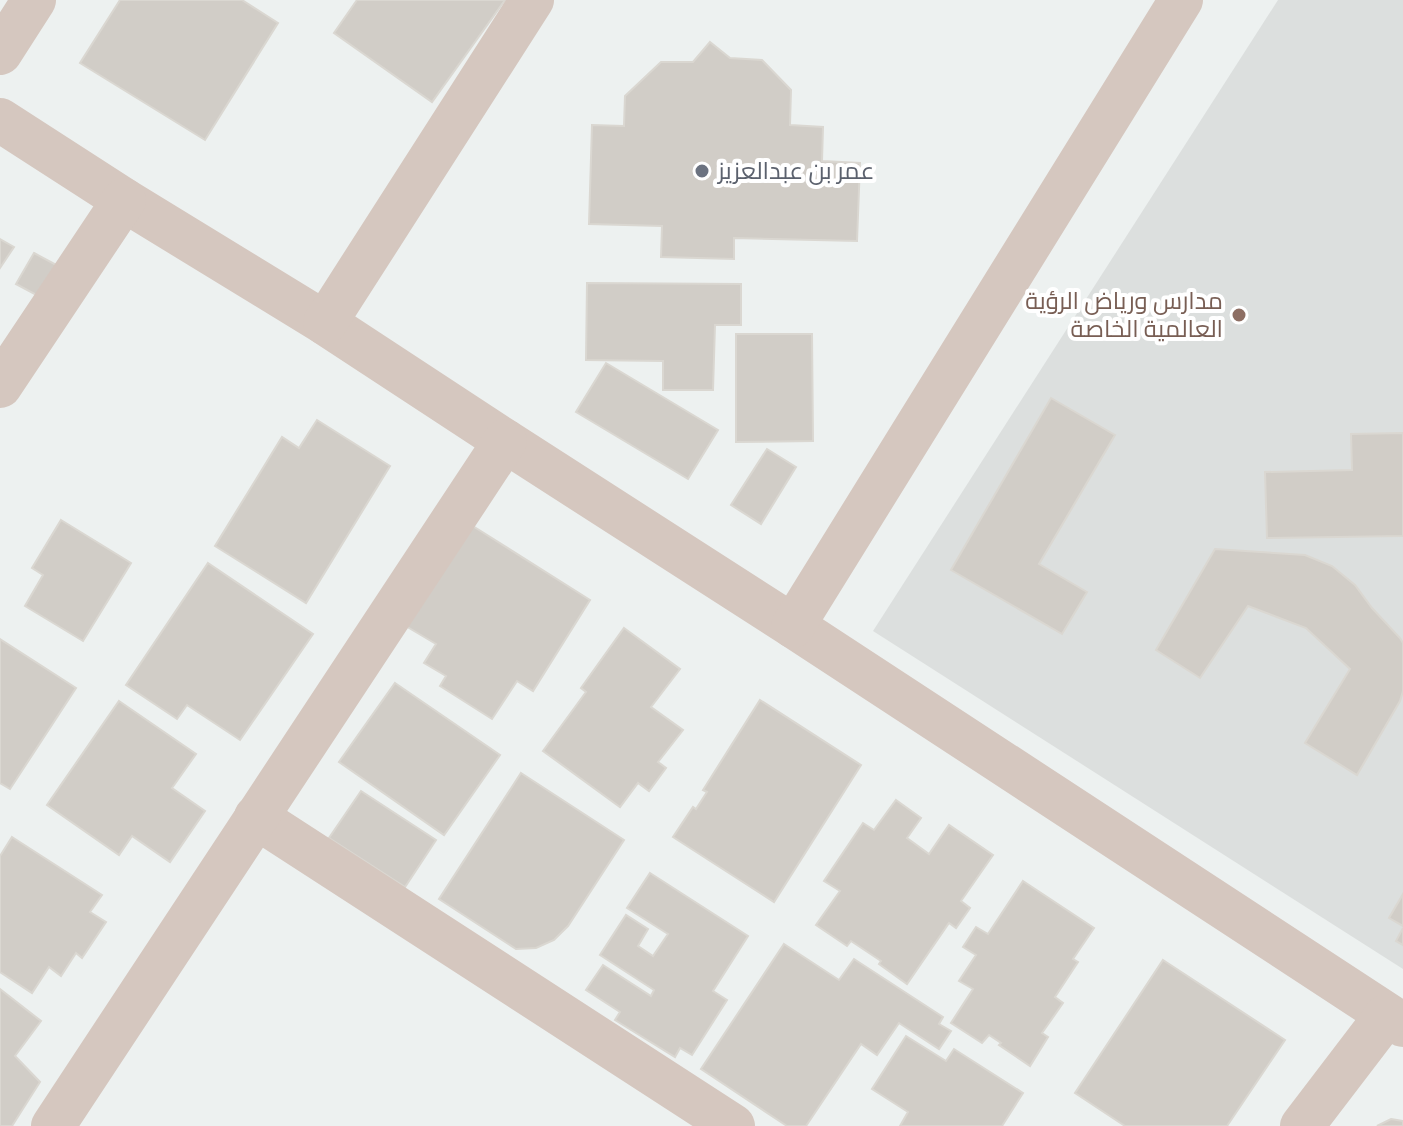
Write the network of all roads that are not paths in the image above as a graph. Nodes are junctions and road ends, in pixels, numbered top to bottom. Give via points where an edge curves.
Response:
1 (34, 0) edge
2 (532, 0) edge
3 (1181, 0) edge
4 (0, 53) edge
5 (0, 120) edge
6 (124, 200) junction
7 (325, 323) junction
8 (0, 386) edge
9 (505, 441) junction
10 (793, 626) junction
11 (256, 817) junction
12 (1395, 1020) edge
13 (53, 1126) edge
14 (733, 1126) edge
15 (1302, 1126) edge

1 - 4 street
2 - 7 street
3 - 10 street
5 - 6 street
6 - 7 street
6 - 8 street
7 - 9 street
9 - 10 street
9 - 11 street
10 - 12 street
11 - 13 street
11 - 14 street
12 - 15 street

